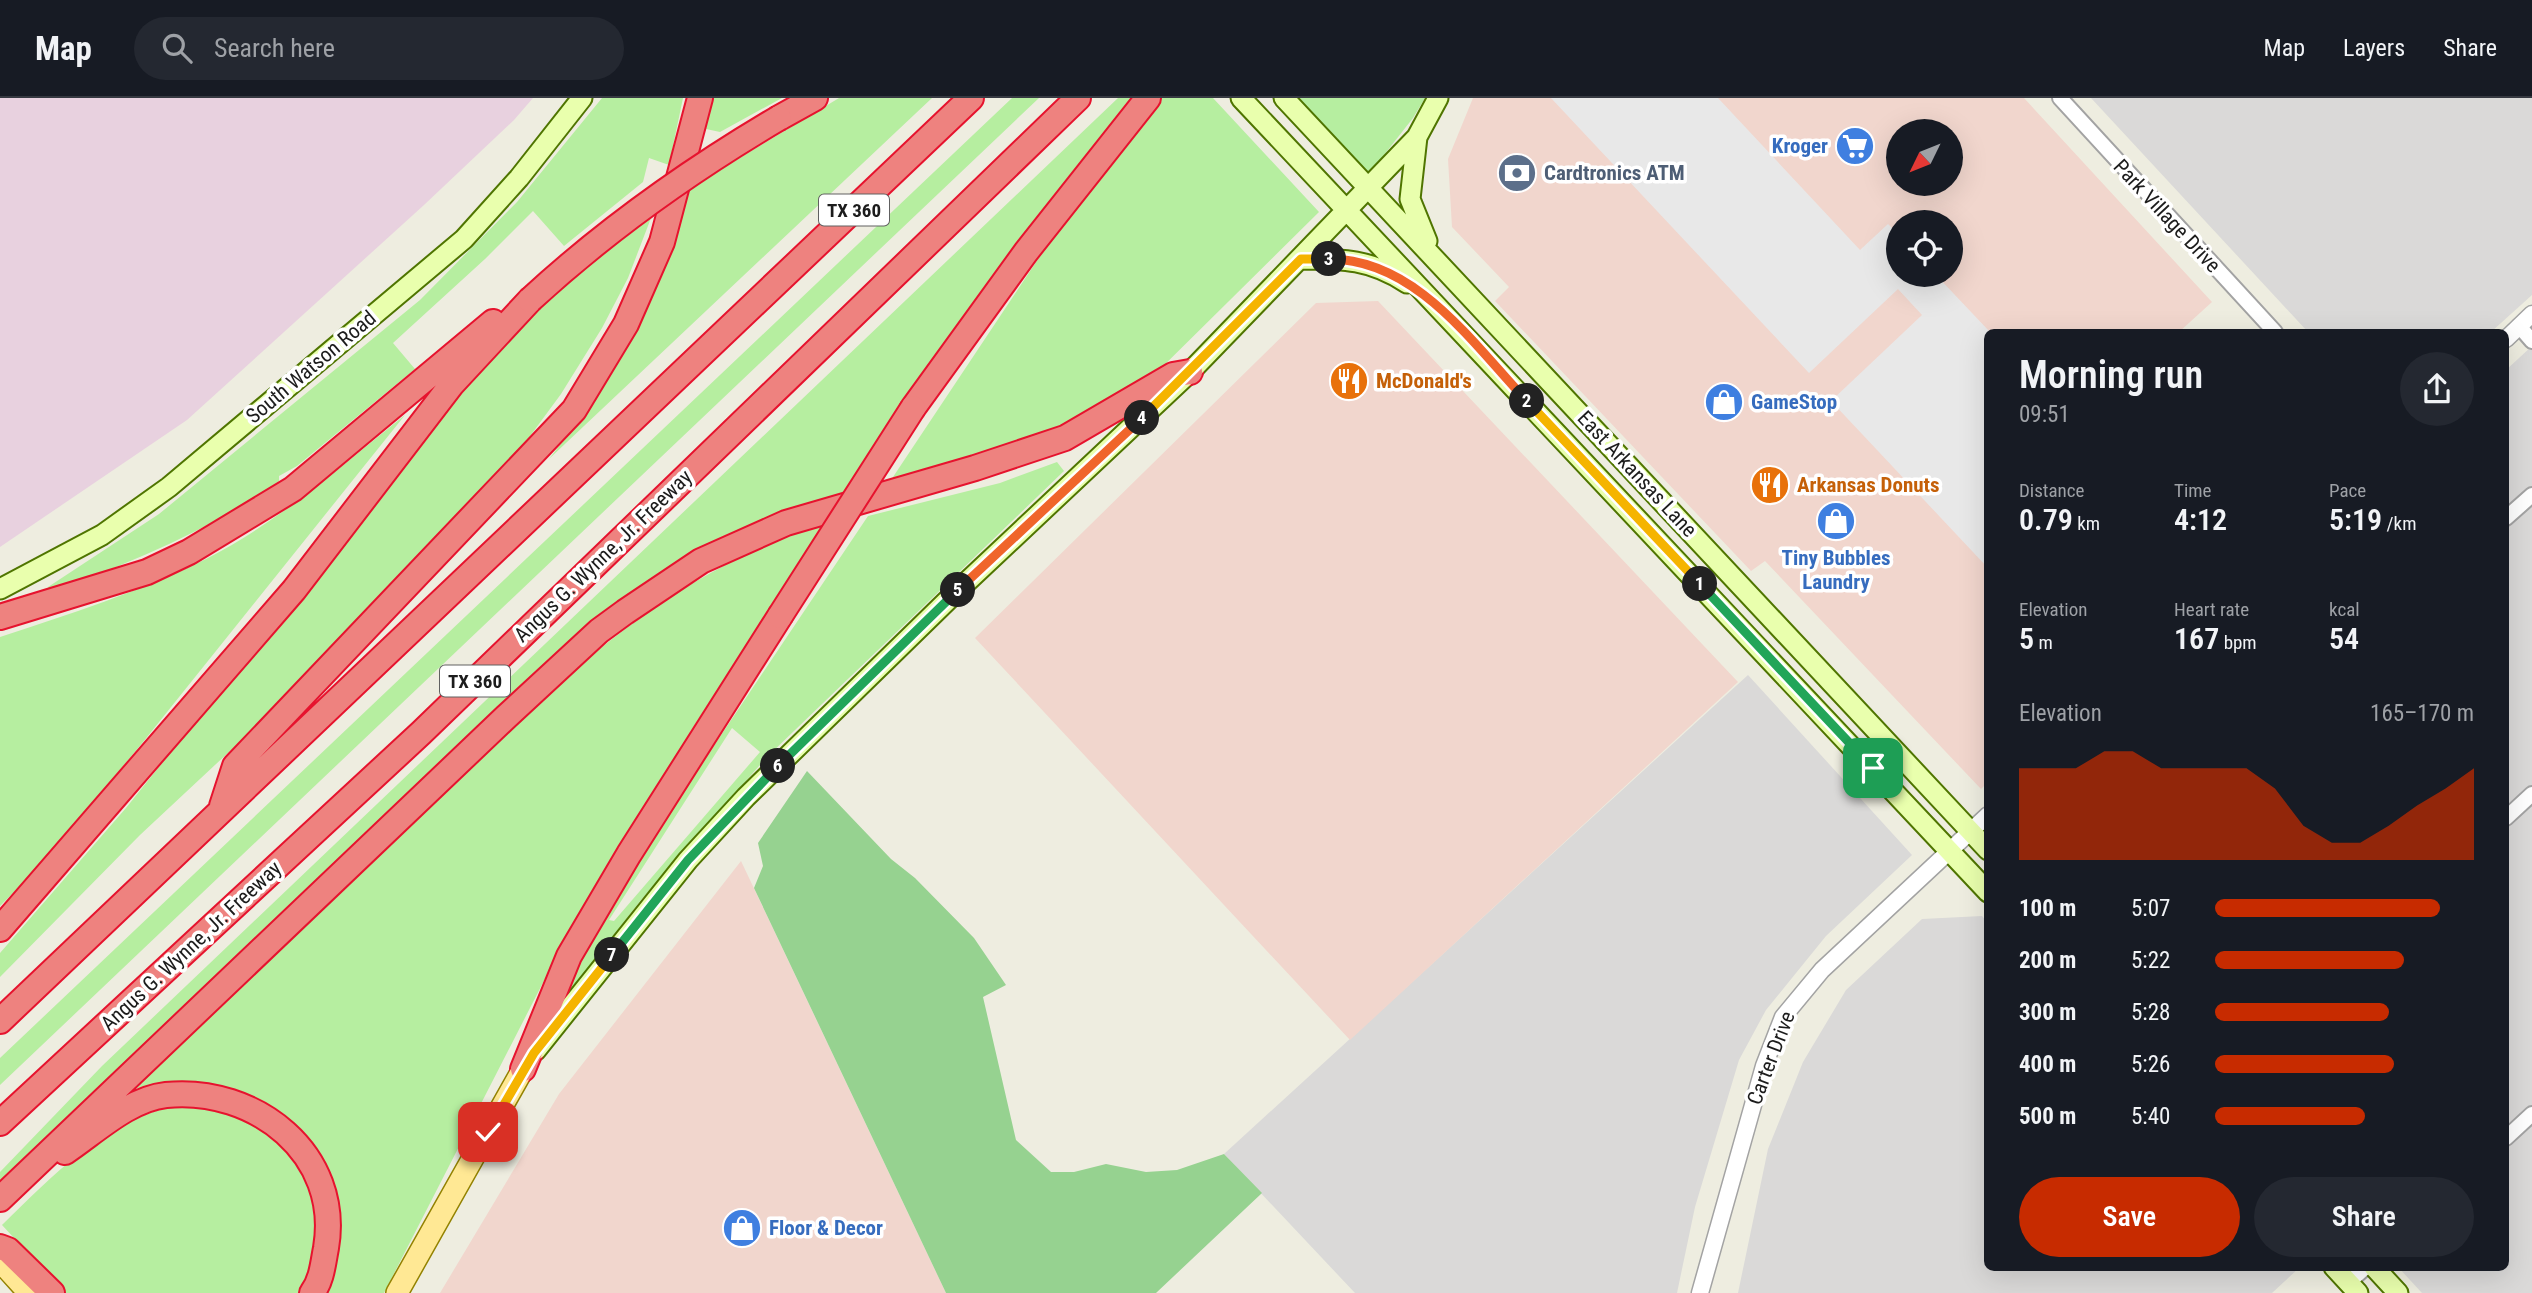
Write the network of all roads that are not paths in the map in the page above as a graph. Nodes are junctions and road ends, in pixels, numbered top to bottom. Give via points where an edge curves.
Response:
1 (582, 98) edge
2 (700, 98) edge
3 (815, 98) edge
4 (971, 98) edge
5 (1078, 98) edge
6 (1148, 98) edge
7 (1241, 98) edge
8 (1284, 98) edge
9 (1438, 98) edge
10 (2060, 98) edge
11 (1417, 137) junction
12 (1369, 189) junction
13 (1348, 211) junction
14 (1301, 259) junction
15 (1441, 266) junction
16 (1430, 299) junction
17 (530, 300) junction
18 (2532, 314) edge
19 (2519, 326) junction
20 (2272, 329) edge
21 (2509, 336) edge
22 (2532, 341) edge
23 (1190, 372) junction
24 (2532, 495) edge
25 (2509, 515) edge
26 (0, 589) edge
27 (0, 617) edge
28 (2532, 794) edge
29 (220, 810) junction
30 (2509, 815) edge
31 (1984, 820) edge
32 (1971, 832) junction
33 (1984, 846) edge
34 (1950, 851) junction
35 (1984, 888) edge
36 (0, 929) edge
37 (0, 1021) edge
38 (523, 1069) junction
39 (2532, 1114) edge
40 (0, 1123) edge
41 (2509, 1135) edge
42 (33, 1167) junction
43 (0, 1199) edge
44 (1, 1257) edge
45 (2338, 1271) edge
46 (2364, 1271) edge
47 (2378, 1271) edge
48 (2353, 1288) edge
49 (29, 1293) edge
50 (52, 1293) edge
51 (312, 1293) edge
52 (397, 1293) edge
53 (1700, 1293) edge
54 (2398, 1293) edge

1 - 26 main road, South Watson Road via 464,239 169,487 102,535
2 - 29 highway via 662,242 625,324 574,410 235,766
3 - 17 highway, bridge via 704,162 629,215
4 - 29 highway, TX 360
5 - 40 highway, Angus G. Wynne, Jr. Freeway / TX 360 via 421,733
6 - 38 highway, bridge via 1026,252 913,408 629,854 569,956
7 - 13 main road, East Arkansas Lane
8 - 12 main road, East Arkansas Lane
9 - 11 main road
10 - 20 street, Park Village Drive
11 - 12 main road
11 - 15 main road via 1410,199
12 - 13 main road
12 - 15 main road, East Arkansas Lane
13 - 14 main road
13 - 16 main road, East Arkansas Lane
14 - 16 main road via 1375,265
14 - 23 main road
15 - 32 main road, East Arkansas Lane
16 - 34 main road, East Arkansas Lane
17 - 27 highway via 482,329 293,489 190,552 147,572
17 - 36 highway via 452,384 294,590
18 - 19 street
19 - 21 street
19 - 22 street
23 - 38 main road via 746,797 688,860
23 - 42 highway via 1172,375 1065,438 786,523 701,561 625,611 546,679
24 - 25 street
28 - 30 street
29 - 37 highway, TX 360
31 - 32 street, Carter Drive
32 - 33 main road, East Arkansas Lane
32 - 34 street, Carter Drive
34 - 35 main road, East Arkansas Lane
34 - 53 street, Carter Drive via 1822,970 1783,1017 1764,1066
38 - 52 main road
39 - 41 street
42 - 43 highway
42 - 51 highway via 59,1156 137,1103 164,1095 214,1095 262,1113 286,1132 310,1164 329,1210 322,1273
44 - 49 main road
44 - 50 highway via 8,1250
45 - 48 main road
46 - 48 street
47 - 54 main road

